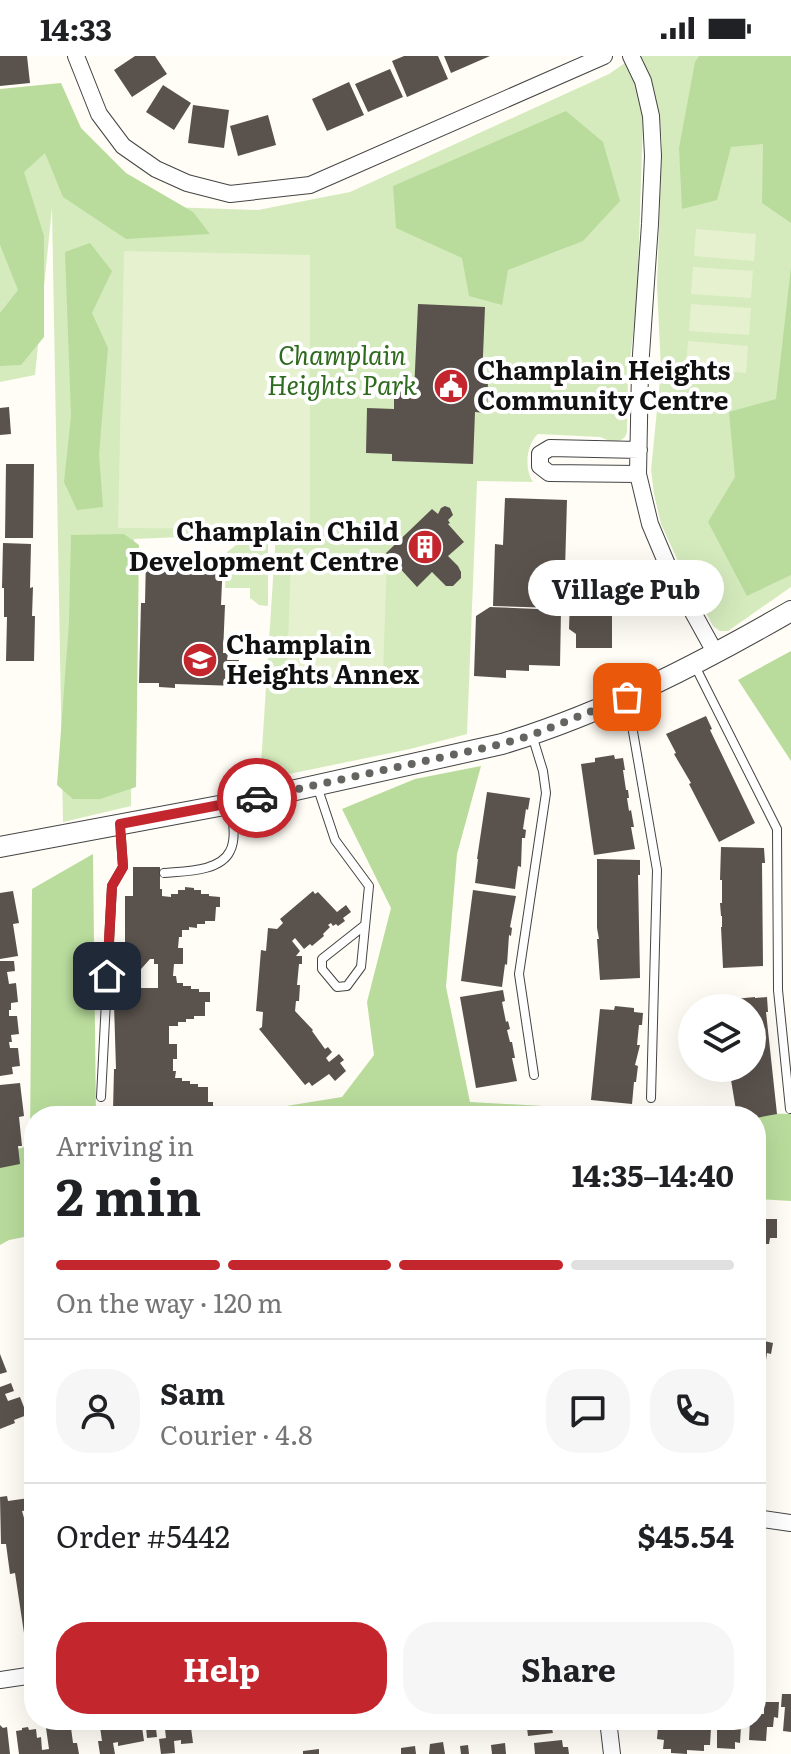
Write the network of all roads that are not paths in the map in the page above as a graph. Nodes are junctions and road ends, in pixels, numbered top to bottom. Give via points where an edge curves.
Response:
1 (76, 56) edge
2 (604, 56) edge
3 (631, 56) edge
4 (639, 450) junction
5 (638, 474) junction
6 (791, 611) edge
7 (716, 654) junction
8 (695, 665) junction
9 (627, 697) junction
10 (532, 735) junction
11 (316, 786) junction
12 (231, 804) junction
13 (120, 824) junction
14 (0, 847) edge
15 (164, 873) dead end
16 (365, 925) junction
17 (534, 1075) dead end
18 (101, 1097) dead end
19 (651, 1098) dead end
20 (790, 1109) edge
21 (766, 1519) edge
22 (791, 1523) edge
23 (24, 1676) edge
24 (0, 1680) edge
25 (609, 1730) edge
26 (612, 1754) edge

1 - 2 street via 99,114 123,146 187,183 230,194 310,185
3 - 4 street via 651,116 653,156
4 - 5 street
4 - 5 street via 550,448 540,454 540,466 549,473
5 - 7 street via 650,524 669,569
6 - 7 street
7 - 8 street
8 - 9 street
8 - 20 lane via 777,829 778,990
9 - 10 street
9 - 19 lane via 657,870
10 - 11 street
10 - 17 lane via 546,793 519,974
11 - 12 street
11 - 16 lane via 335,840 369,886
12 - 13 street
12 - 15 lane via 230,852 217,864
13 - 14 street
13 - 18 lane via 123,867 112,886
16 - 16 lane via 361,967 347,986 337,987 322,969 322,959
21 - 22 street
23 - 24 street
25 - 26 street

